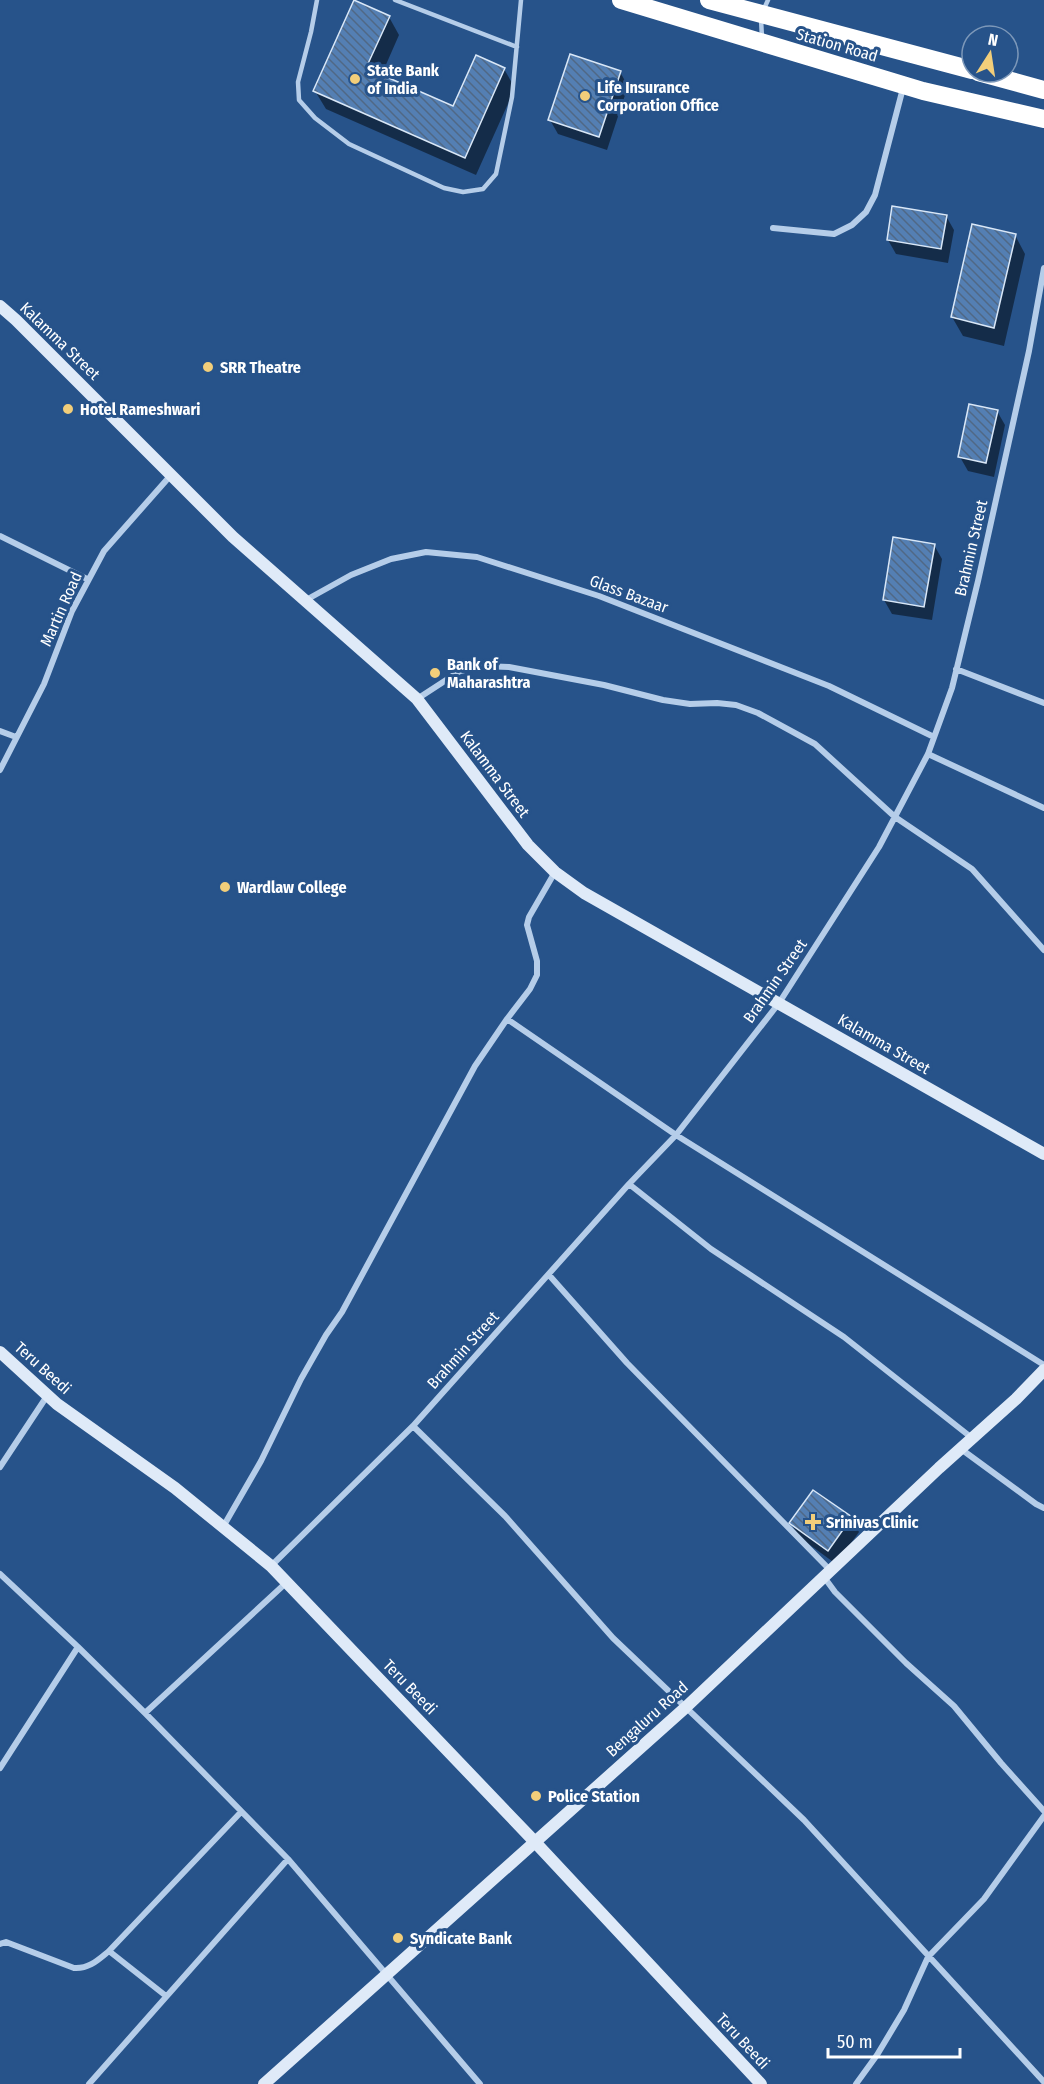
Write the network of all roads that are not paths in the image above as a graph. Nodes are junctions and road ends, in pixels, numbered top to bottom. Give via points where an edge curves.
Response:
1 (317, 0) edge
2 (395, 0) edge
3 (521, 0) edge
4 (621, 0) edge
5 (709, 0) edge
6 (761, 7) edge
7 (762, 44) junction
8 (517, 46) junction
9 (960, 66) edge
10 (1020, 83) edge
11 (904, 84) junction
12 (1044, 90) edge
13 (1044, 119) edge
14 (773, 228) dead end
15 (1044, 268) edge
16 (0, 306) edge
17 (171, 475) junction
18 (0, 536) edge
19 (87, 579) junction
20 (306, 600) junction
21 (956, 669) junction
22 (417, 699) junction
23 (1044, 703) edge
24 (0, 731) edge
25 (16, 737) junction
26 (934, 737) junction
27 (928, 754) junction
28 (0, 770) edge
29 (1044, 808) edge
30 (895, 817) junction
31 (555, 873) junction
32 (1044, 950) edge
33 (779, 1003) junction
34 (507, 1019) junction
35 (676, 1135) junction
36 (1044, 1154) edge
37 (629, 1184) junction
38 (549, 1275) junction
39 (0, 1352) edge
40 (1044, 1365) edge
41 (1044, 1370) edge
42 (47, 1395) junction
43 (413, 1426) junction
44 (972, 1438) junction
45 (960, 1449) junction
46 (0, 1467) edge
47 (1044, 1508) edge
48 (223, 1527) junction
49 (271, 1566) junction
50 (827, 1573) junction
51 (0, 1574) edge
52 (287, 1582) junction
53 (78, 1647) junction
54 (685, 1708) junction
55 (145, 1713) junction
56 (0, 1768) edge
57 (1044, 1811) edge
58 (241, 1812) junction
59 (1044, 1816) edge
60 (534, 1841) junction
61 (288, 1859) junction
62 (0, 1944) edge
63 (109, 1951) junction
64 (928, 1957) junction
65 (387, 1975) junction
66 (166, 1996) junction
67 (1044, 2082) edge
68 (89, 2084) edge
69 (264, 2084) edge
70 (480, 2084) edge
71 (761, 2084) edge
72 (856, 2084) edge

1 - 8 lane via 297,82 299,100 349,144 444,188 463,192 483,189 496,174 512,97
2 - 8 lane
3 - 8 lane
4 - 7 highway, Station Road
5 - 6 highway
6 - 7 lane
6 - 9 highway
7 - 11 highway, Station Road
10 - 12 highway
11 - 13 highway, Station Road
11 - 14 street via 876,195 866,212 834,234
15 - 21 street, Brahmin Street via 1029,351
16 - 17 street, Kalamma Street
17 - 19 street, Martin Road via 104,551
17 - 20 street, Kalamma Street via 233,537
18 - 19 street
19 - 25 street, Martin Road via 44,684
20 - 22 street, Kalamma Street
20 - 26 street, Glass Bazaar via 351,575 392,560 426,552 477,556 599,596 820,682
21 - 23 street
21 - 26 street, Brahmin Street
22 - 30 street via 460,671 483,666 509,667 663,700 736,705 815,744
22 - 31 street, Kalamma Street via 528,845
24 - 25 street
25 - 28 street, Martin Road
26 - 27 street, Brahmin Street
27 - 29 street
27 - 30 street, Brahmin Street
30 - 32 street via 972,869
30 - 33 street, Brahmin Street
31 - 33 street, Kalamma Street
31 - 34 street via 527,925 537,975
33 - 35 street, Brahmin Street
33 - 36 street, Kalamma Street
34 - 35 street
34 - 48 street via 476,1066 342,1312 315,1353
35 - 37 street, Brahmin Street
35 - 40 street
37 - 38 street, Brahmin Street
37 - 44 street via 711,1249 844,1337
38 - 43 street, Brahmin Street
38 - 50 street
39 - 42 street, Teru Beedi
41 - 44 street, Bengaluru Road
42 - 46 street
42 - 48 street, Teru Beedi
43 - 49 street, Brahmin Street
43 - 54 street via 505,1516 613,1638
44 - 45 street, Bengaluru Road
45 - 47 street
45 - 50 street, Bengaluru Road
48 - 49 street, Teru Beedi
49 - 52 street, Teru Beedi
50 - 54 street, Bengaluru Road
50 - 57 street via 835,1592 954,1706
51 - 53 street
52 - 55 street
52 - 60 street, Teru Beedi
53 - 55 street
53 - 56 street
54 - 60 street, Bengaluru Road
54 - 64 street via 804,1820
55 - 58 street
58 - 61 street
58 - 63 street
59 - 64 street via 984,1899
60 - 65 street, Bengaluru Road
60 - 71 street, Teru Beedi
61 - 65 street
61 - 66 street
62 - 63 street via 6,1942 75,1968 90,1965
63 - 66 street
64 - 67 street
64 - 72 street via 904,2010
65 - 69 street, Bengaluru Road
65 - 70 street
66 - 68 street

